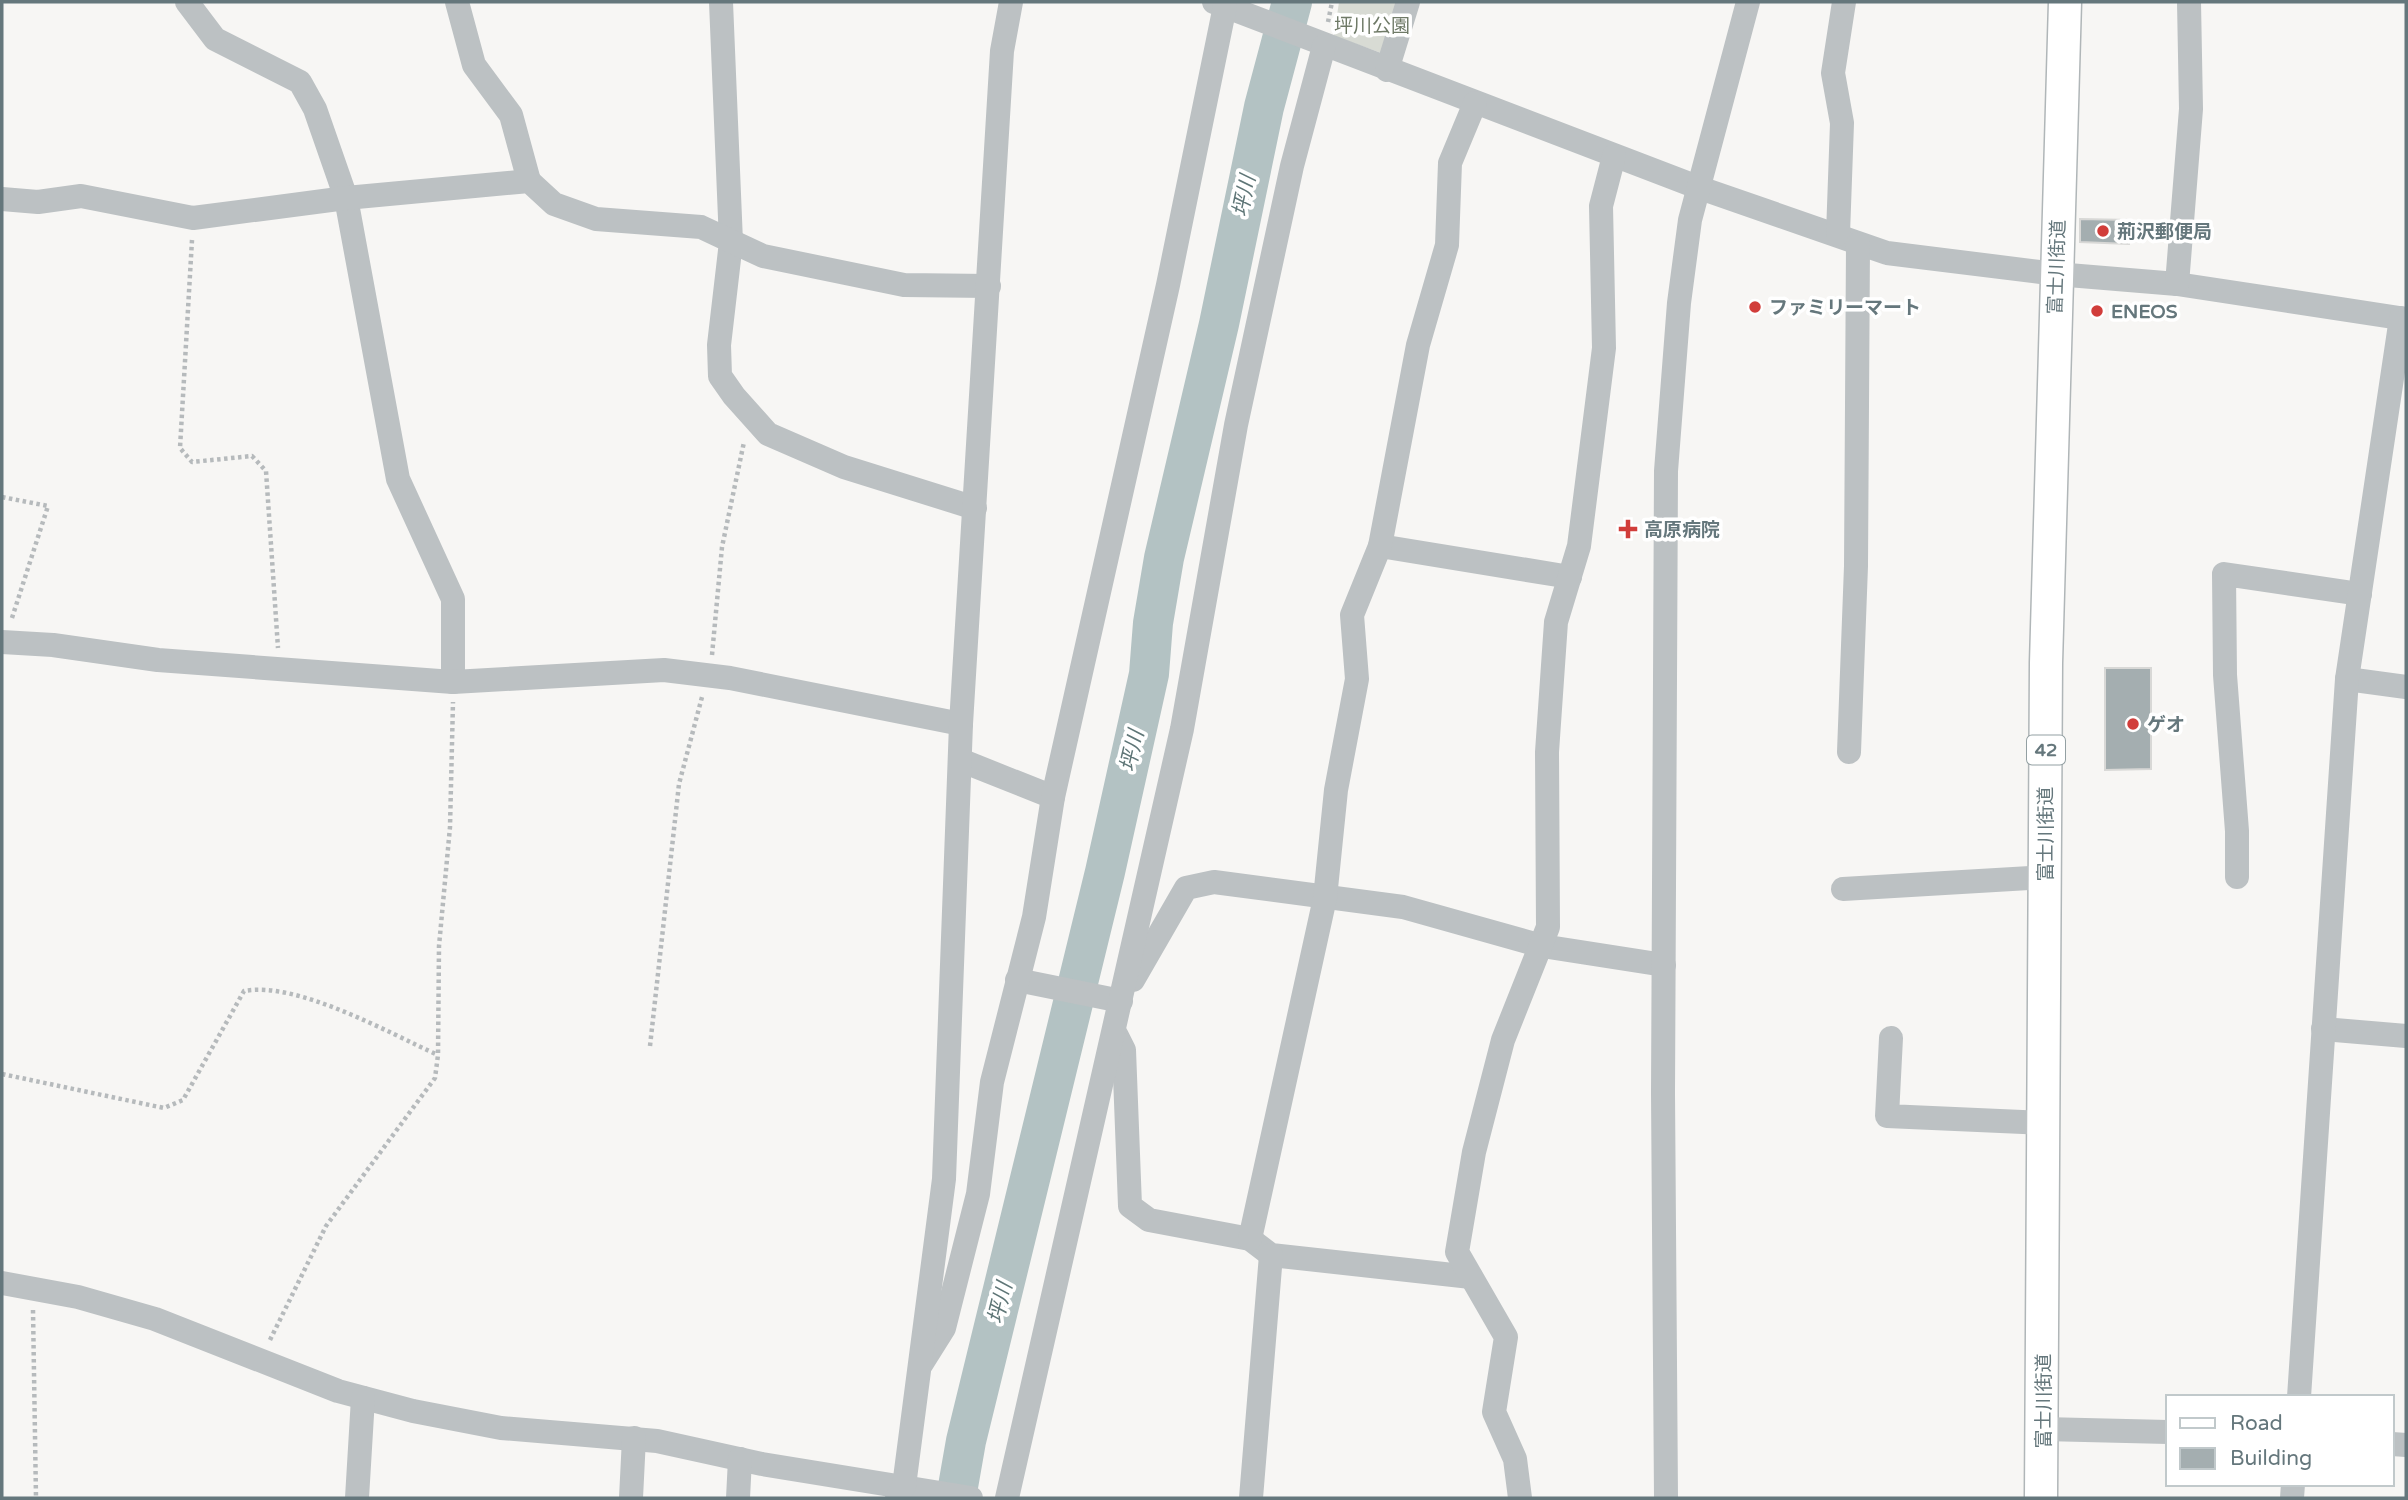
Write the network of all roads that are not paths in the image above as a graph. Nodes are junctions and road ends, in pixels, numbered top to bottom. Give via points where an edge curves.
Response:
1 (187, 2) edge
2 (457, 2) edge
3 (721, 2) edge
4 (1011, 2) edge
5 (1408, 2) edge
6 (1748, 2) edge
7 (1844, 2) edge
8 (2065, 2) edge
9 (2189, 2) edge
10 (1225, 6) edge
11 (1318, 44) junction
12 (1387, 70) junction
13 (1475, 103) junction
14 (1614, 156) junction
15 (529, 181) junction
16 (1700, 188) junction
17 (346, 198) junction
18 (2, 199) edge
19 (1848, 239) junction
20 (730, 242) junction
21 (2056, 274) junction
22 (2177, 284) junction
23 (989, 286) junction
24 (2404, 318) edge
25 (975, 508) junction
26 (1380, 546) junction
27 (1570, 577) junction
28 (2360, 594) junction
29 (3, 642) edge
30 (2347, 679) junction
31 (453, 682) junction
32 (2406, 687) edge
33 (961, 724) junction
34 (1849, 752) dead end
35 (960, 760) junction
36 (1053, 797) junction
37 (2045, 877) junction
38 (2237, 877) dead end
39 (1843, 889) dead end
40 (1325, 898) junction
41 (1542, 946) junction
42 (1664, 965) junction
43 (1025, 982) junction
44 (1114, 1000) junction
45 (2323, 1029) junction
46 (1115, 1032) junction
47 (2406, 1036) edge
48 (1891, 1038) dead end
49 (2044, 1123) junction
50 (1250, 1239) junction
51 (1271, 1255) junction
52 (1471, 1277) junction
53 (2, 1283) edge
54 (918, 1370) junction
55 (2299, 1395) edge
56 (363, 1398) junction
57 (2043, 1429) junction
58 (2166, 1432) edge
59 (634, 1438) junction
60 (740, 1459) junction
61 (900, 1492) edge
62 (357, 1498) edge
63 (631, 1498) edge
64 (738, 1498) edge
65 (971, 1498) edge
66 (1007, 1498) edge
67 (1251, 1498) edge
68 (1520, 1498) edge
69 (1666, 1498) edge
70 (2041, 1498) edge

1 - 17 street via 215,39 300,82 316,109
2 - 15 street via 474,65 511,115
3 - 20 street
4 - 23 street via 1002,51
5 - 12 street
6 - 16 street
7 - 19 street via 1833,73 1842,123
8 - 21 main road, 富士川街道 / 42
9 - 22 street via 2191,108
10 - 11 street
10 - 36 street via 1168,285
11 - 12 street
11 - 44 street via 1236,425 1182,729
12 - 13 street
13 - 14 street
13 - 26 street via 1450,163 1447,245 1418,345
14 - 16 street
14 - 27 street via 1601,205 1604,348
15 - 17 street
15 - 20 street via 554,204 596,219 701,227
16 - 19 street
16 - 42 street via 1690,220 1679,303 1666,471
17 - 18 street via 193,218 81,196 38,202
17 - 31 street via 398,479 453,600
19 - 21 street via 1887,253
19 - 34 street via 1856,566
20 - 23 street via 763,256 904,285
20 - 25 street via 720,376 768,433 844,467
21 - 22 street
21 - 37 main road, 富士川街道 / 42
22 - 24 street
23 - 25 street
24 - 28 street
25 - 33 street
26 - 27 street
26 - 40 street via 1352,615 1357,679 1336,790
27 - 41 street via 1556,622 1547,752 1548,927
28 - 30 street
28 - 38 street via 2224,574
29 - 31 street via 158,660
30 - 32 street
30 - 45 street
31 - 33 street via 664,670
33 - 35 street
35 - 36 street
35 - 54 street via 944,1179
36 - 43 street
37 - 39 street
37 - 49 main road, 富士川街道 / 42
40 - 41 street via 1403,907
40 - 44 street via 1214,882 1186,888
40 - 50 street
41 - 42 street
41 - 52 street via 1503,1040 1474,1152 1457,1252
42 - 69 street
43 - 44 street
43 - 54 street via 992,1082 978,1194 944,1328
44 - 46 street
45 - 47 street
45 - 55 street
46 - 50 street via 1124,1050 1130,1206 1149,1220
46 - 66 street
48 - 49 street via 1887,1116
49 - 57 main road, 富士川街道 / 42
50 - 51 street
51 - 52 street
51 - 67 street
52 - 68 street via 1506,1337 1494,1412 1515,1459
53 - 56 street via 78,1297 155,1319
54 - 61 street
56 - 59 street via 501,1428
56 - 62 street
57 - 58 street
57 - 70 main road, 富士川街道 / 42
59 - 60 street
59 - 63 street
60 - 61 street
60 - 64 street
61 - 65 street

